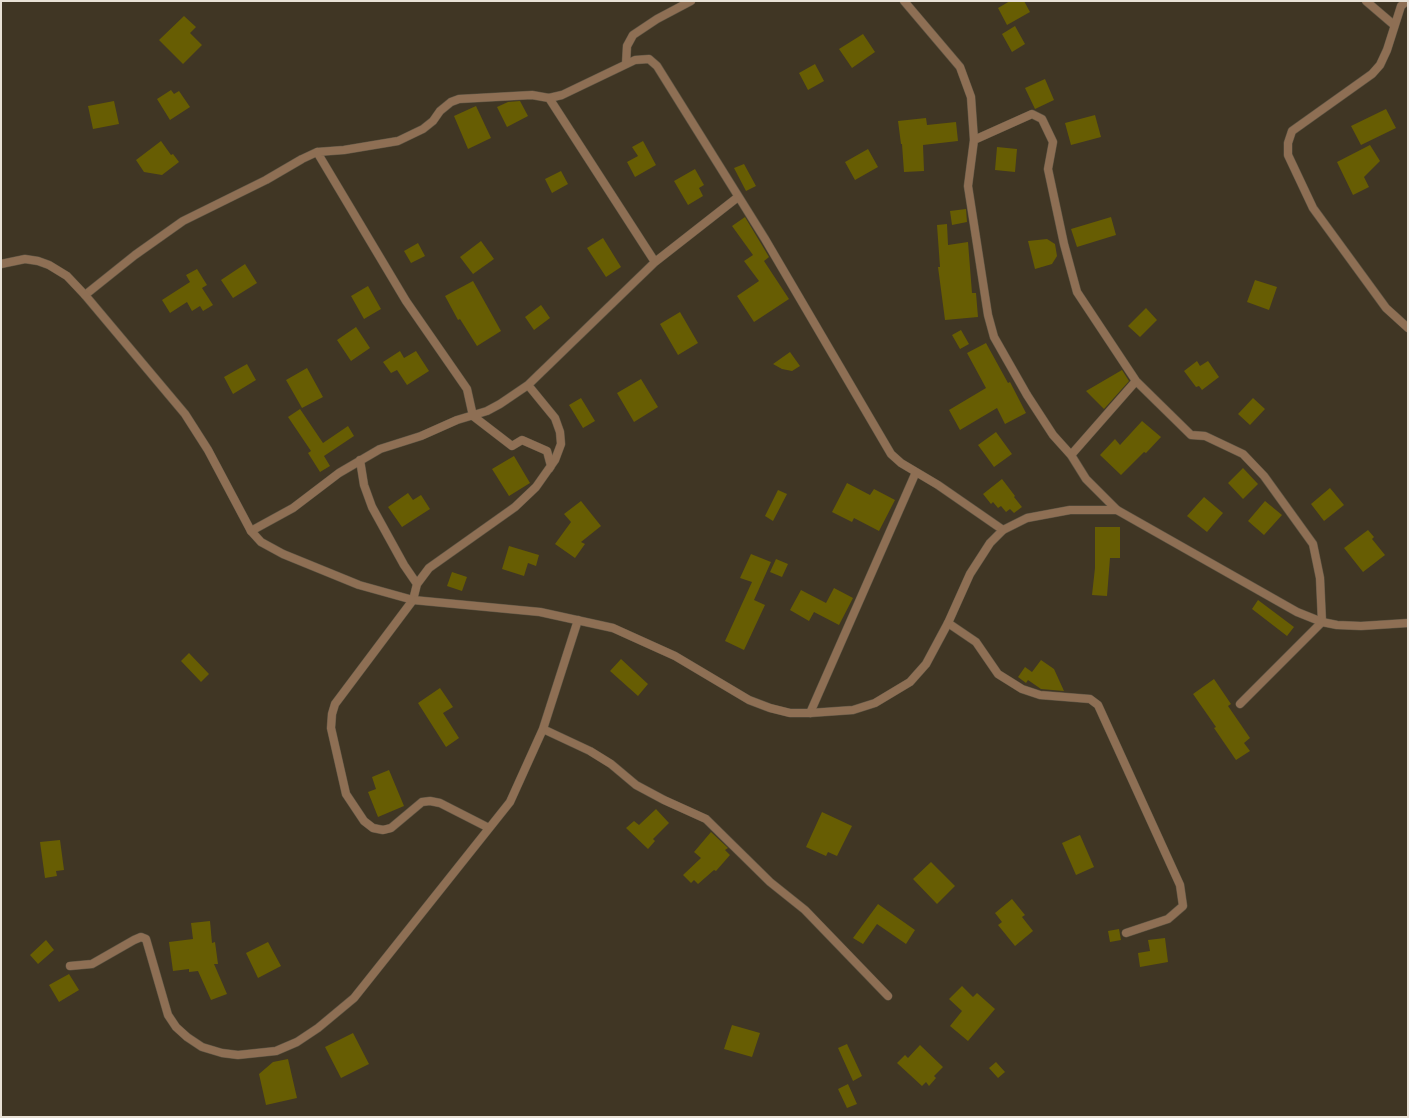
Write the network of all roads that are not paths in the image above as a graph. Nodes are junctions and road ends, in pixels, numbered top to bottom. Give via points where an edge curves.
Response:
1 (691, 1) edge
2 (904, 1) edge
3 (1366, 1) edge
4 (1407, 1) edge
5 (1394, 25) junction
6 (626, 64) junction
7 (549, 98) junction
8 (974, 140) junction
9 (317, 152) junction
10 (738, 197) junction
11 (655, 262) junction
12 (1, 264) edge
13 (85, 295) junction
14 (1408, 328) edge
15 (1136, 381) junction
16 (528, 384) junction
17 (473, 416) junction
18 (1071, 454) junction
19 (360, 460) junction
20 (916, 472) junction
21 (536, 487) junction
22 (1117, 510) junction
23 (1003, 530) junction
24 (251, 531) junction
25 (417, 584) junction
26 (413, 600) junction
27 (578, 620) junction
28 (948, 622) junction
29 (1322, 622) junction
30 (1408, 623) edge
31 (1240, 704) dead end
32 (810, 713) junction
33 (543, 729) junction
34 (489, 828) junction
35 (1126, 933) dead end
36 (70, 966) dead end
37 (888, 996) dead end

1 - 6 street via 633,35 627,46
2 - 8 street via 960,67 971,97
3 - 5 street
4 - 5 street via 1401,6
5 - 14 street via 1380,65 1372,74 1292,131 1288,142 1288,155 1313,208 1386,308
6 - 7 street via 562,95
6 - 10 street via 649,59 658,66
7 - 9 street via 532,95 459,99 440,111 423,129 398,141
7 - 11 street
8 - 15 street via 1032,114 1042,119 1053,142 1048,169 1077,292
8 - 18 street via 968,186 988,314 994,337 1053,435
9 - 13 street via 183,221
9 - 17 street via 406,301 464,384 470,397
10 - 11 street
10 - 20 street via 825,339 891,454
11 - 16 street
12 - 13 street via 25,259 38,261 67,276
13 - 24 street via 184,414 208,450
15 - 18 street
15 - 29 street via 1191,436 1205,436 1243,454 1264,476 1313,544 1320,578
16 - 17 street via 500,404
16 - 21 street via 555,418 561,438 555,460
17 - 19 street via 380,449
17 - 21 street via 512,446 522,440 547,451 551,466
18 - 22 street via 1086,478
19 - 24 street via 293,508
19 - 25 street via 364,485 372,507 404,566
20 - 23 street
20 - 32 street
21 - 25 street via 515,507 428,568
22 - 23 street via 1070,510 1048,513 1028,518
22 - 29 street via 1297,612
23 - 28 street via 990,543 970,574
24 - 26 street via 261,542 283,554 359,584
25 - 26 street
26 - 27 street via 540,612
26 - 34 street via 335,704 331,728 346,794 364,821 373,828 391,828 422,802 430,801 440,803
27 - 32 street via 613,628 648,642 749,700 790,713
27 - 33 street
28 - 32 street via 926,664 910,682 875,703 853,710
28 - 35 street via 976,642 998,674 1022,689 1040,695 1090,699 1098,705 1180,885 1183,906 1168,919
29 - 30 street via 1361,626
29 - 31 street
33 - 34 street via 510,802
33 - 37 street via 590,751 643,789 706,819 770,882 805,910
34 - 36 street via 354,998 318,1028 297,1042 276,1051 238,1055 222,1053 202,1047 187,1037 168,1015 146,939 141,937 92,964

